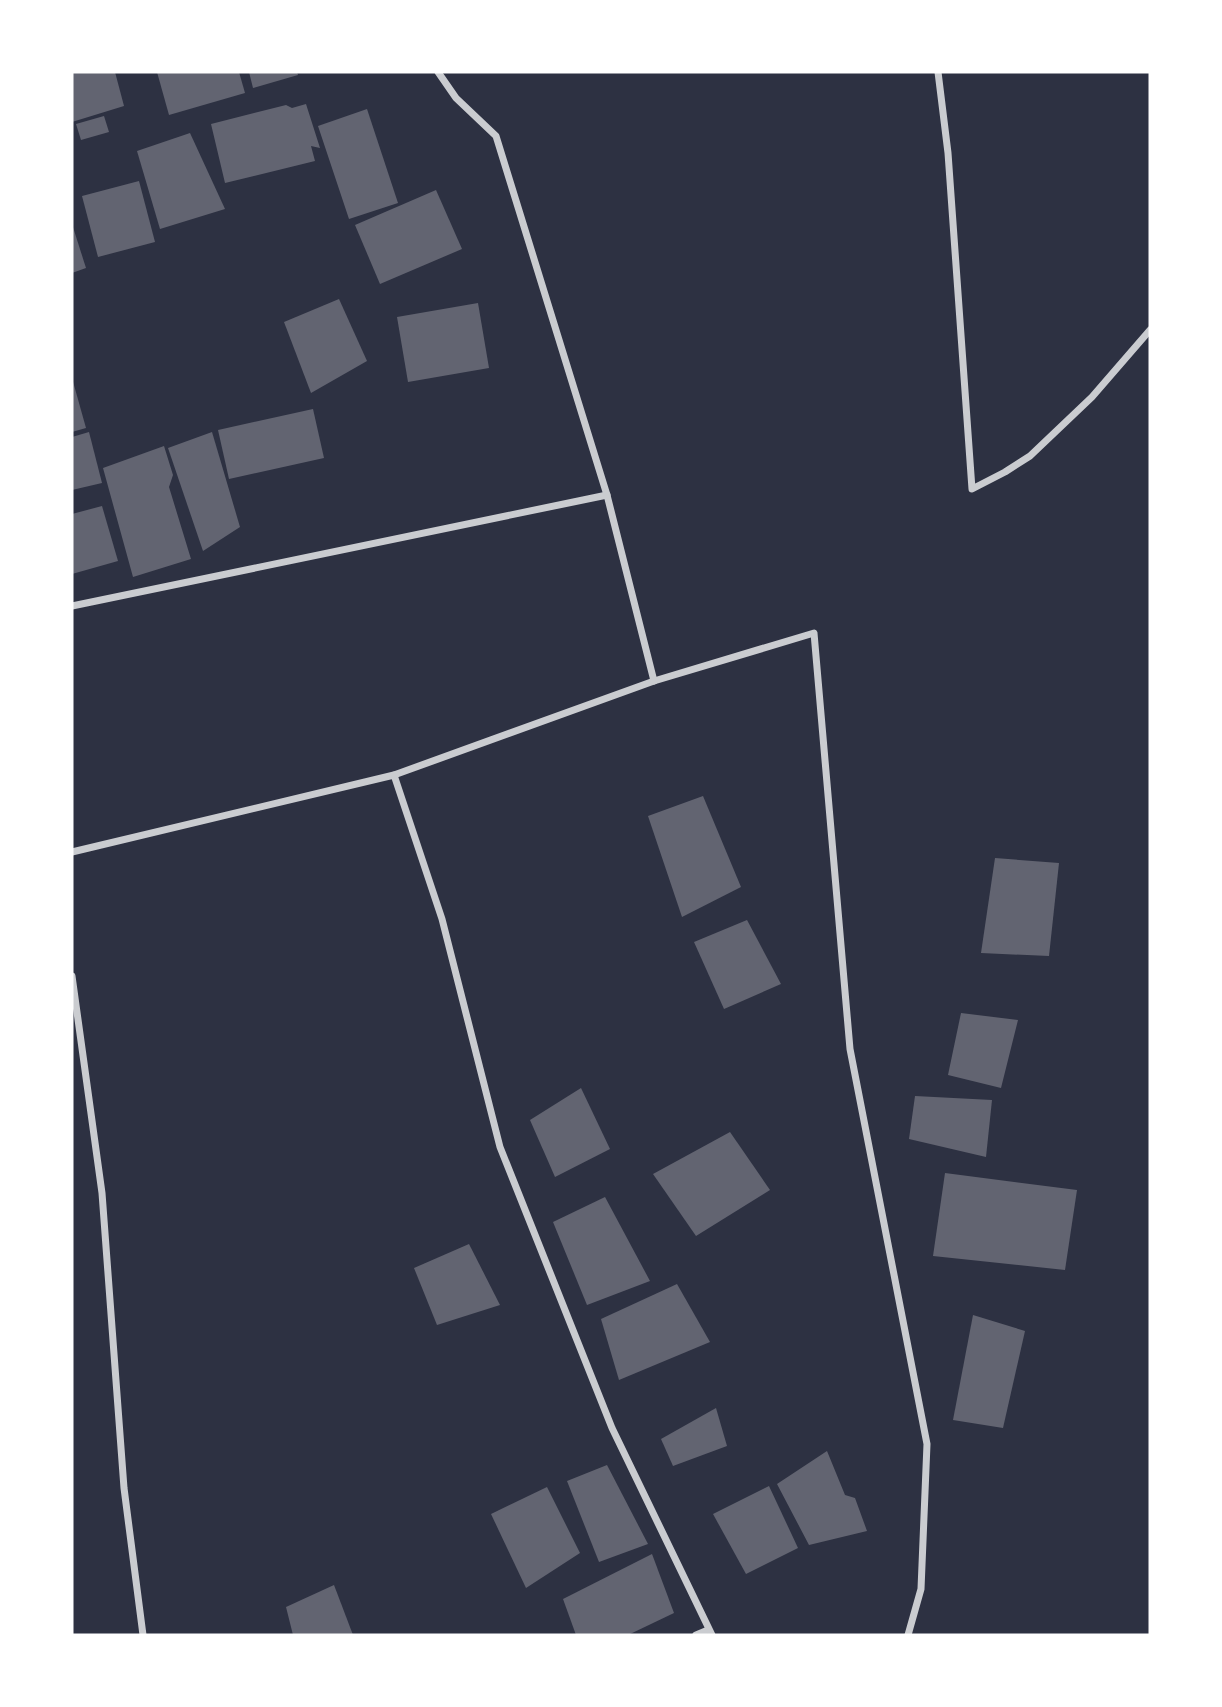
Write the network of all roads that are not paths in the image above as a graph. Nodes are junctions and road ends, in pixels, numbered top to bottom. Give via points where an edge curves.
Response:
1 (438, 72) edge
2 (938, 72) edge
3 (1150, 330) edge
4 (607, 495) junction
5 (72, 606) edge
6 (654, 681) junction
7 (394, 775) junction
8 (72, 852) edge
9 (72, 976) edge
10 (710, 1633) edge
11 (143, 1635) edge
12 (696, 1635) edge
13 (908, 1635) edge

1 - 4 street via 456,98 496,136
2 - 3 street via 972,489 1030,456 1093,397
4 - 5 street
4 - 6 street
6 - 7 street
6 - 13 street via 814,633 850,1049 927,1444 921,1589
7 - 8 street
7 - 10 street via 442,919 500,1147 612,1427
9 - 11 street via 102,1193 124,1488
10 - 12 street

